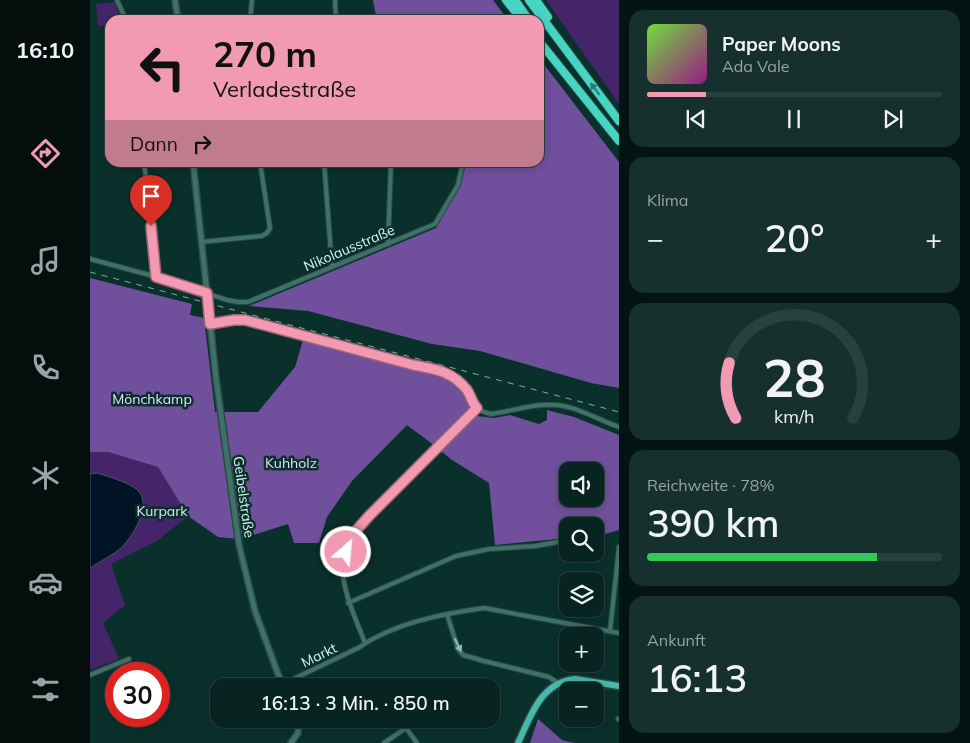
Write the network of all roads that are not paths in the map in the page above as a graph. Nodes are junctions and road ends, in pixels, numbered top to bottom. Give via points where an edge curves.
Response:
1 (117, 0) edge
2 (176, 0) edge
3 (252, 0) edge
4 (335, 0) edge
5 (506, 0) edge
6 (515, 0) edge
7 (529, 0) edge
8 (536, 0) edge
9 (124, 15) edge
10 (178, 15) edge
11 (250, 15) edge
12 (336, 15) edge
13 (518, 15) edge
14 (526, 15) edge
15 (540, 15) edge
16 (544, 20) edge
17 (544, 40) edge
18 (544, 47) edge
19 (572, 58) junction
20 (619, 121) edge
21 (604, 123) junction
22 (619, 142) edge
23 (145, 167) edge
24 (194, 167) edge
25 (261, 167) edge
26 (324, 167) edge
27 (391, 167) edge
28 (462, 167) edge
29 (201, 242) junction
30 (388, 244) junction
31 (90, 259) edge
32 (332, 267) junction
33 (156, 277) junction
34 (207, 293) junction
35 (210, 324) junction
36 (477, 408) junction
37 (619, 427) edge
38 (559, 542) edge
39 (619, 546) edge
40 (348, 603) junction
41 (447, 614) junction
42 (610, 632) junction
43 (619, 633) edge
44 (365, 643) junction
45 (130, 659) dead end
46 (90, 675) edge
47 (280, 678) edge
48 (298, 678) edge
49 (567, 682) edge
50 (590, 682) edge
51 (559, 684) joint
52 (604, 684) edge
53 (619, 686) edge
54 (298, 728) edge
55 (291, 743) edge
56 (384, 743) edge
57 (417, 743) edge
58 (518, 743) edge

1 - 9 street
2 - 10 street
3 - 11 street
4 - 12 street
5 - 13 highway
6 - 14 highway
7 - 15 highway
8 - 19 highway
16 - 19 highway
17 - 21 highway
18 - 21 highway
20 -> 19 highway
21 - 22 highway
23 - 33 street
24 - 29 street, Geibelstraße
25 - 29 street via 270,228 267,233
26 - 32 street
27 - 30 street
28 - 30 street, Nikolausstraße via 456,188 435,224
29 - 34 street, Geibelstraße
30 - 32 street, Nikolausstraße
31 - 33 street, Nikolausstraße
32 - 34 street, Nikolausstraße via 248,302
33 - 34 street, Nikolausstraße
34 - 35 street, Geibelstraße
35 - 36 street via 245,320 439,369 468,391
35 - 47 street, Geibelstraße via 240,550 256,611
36 - 37 street via 491,414 556,405
36 - 40 street via 354,533 342,570
38 - 40 street via 456,556
39 - 42 street
40 - 44 street
41 - 42 street, Markt via 484,608
41 - 44 street, Markt via 401,626
41 -> 51 street via 458,649 463,654 549,677
42 - 43 street, Markt
44 - 48 street, Markt
45 - 46 street
49 - 50 main road
51 - 58 main road via 547,691 536,706
52 - 53 main road
54 - 55 street
56 - 57 street via 406,728

